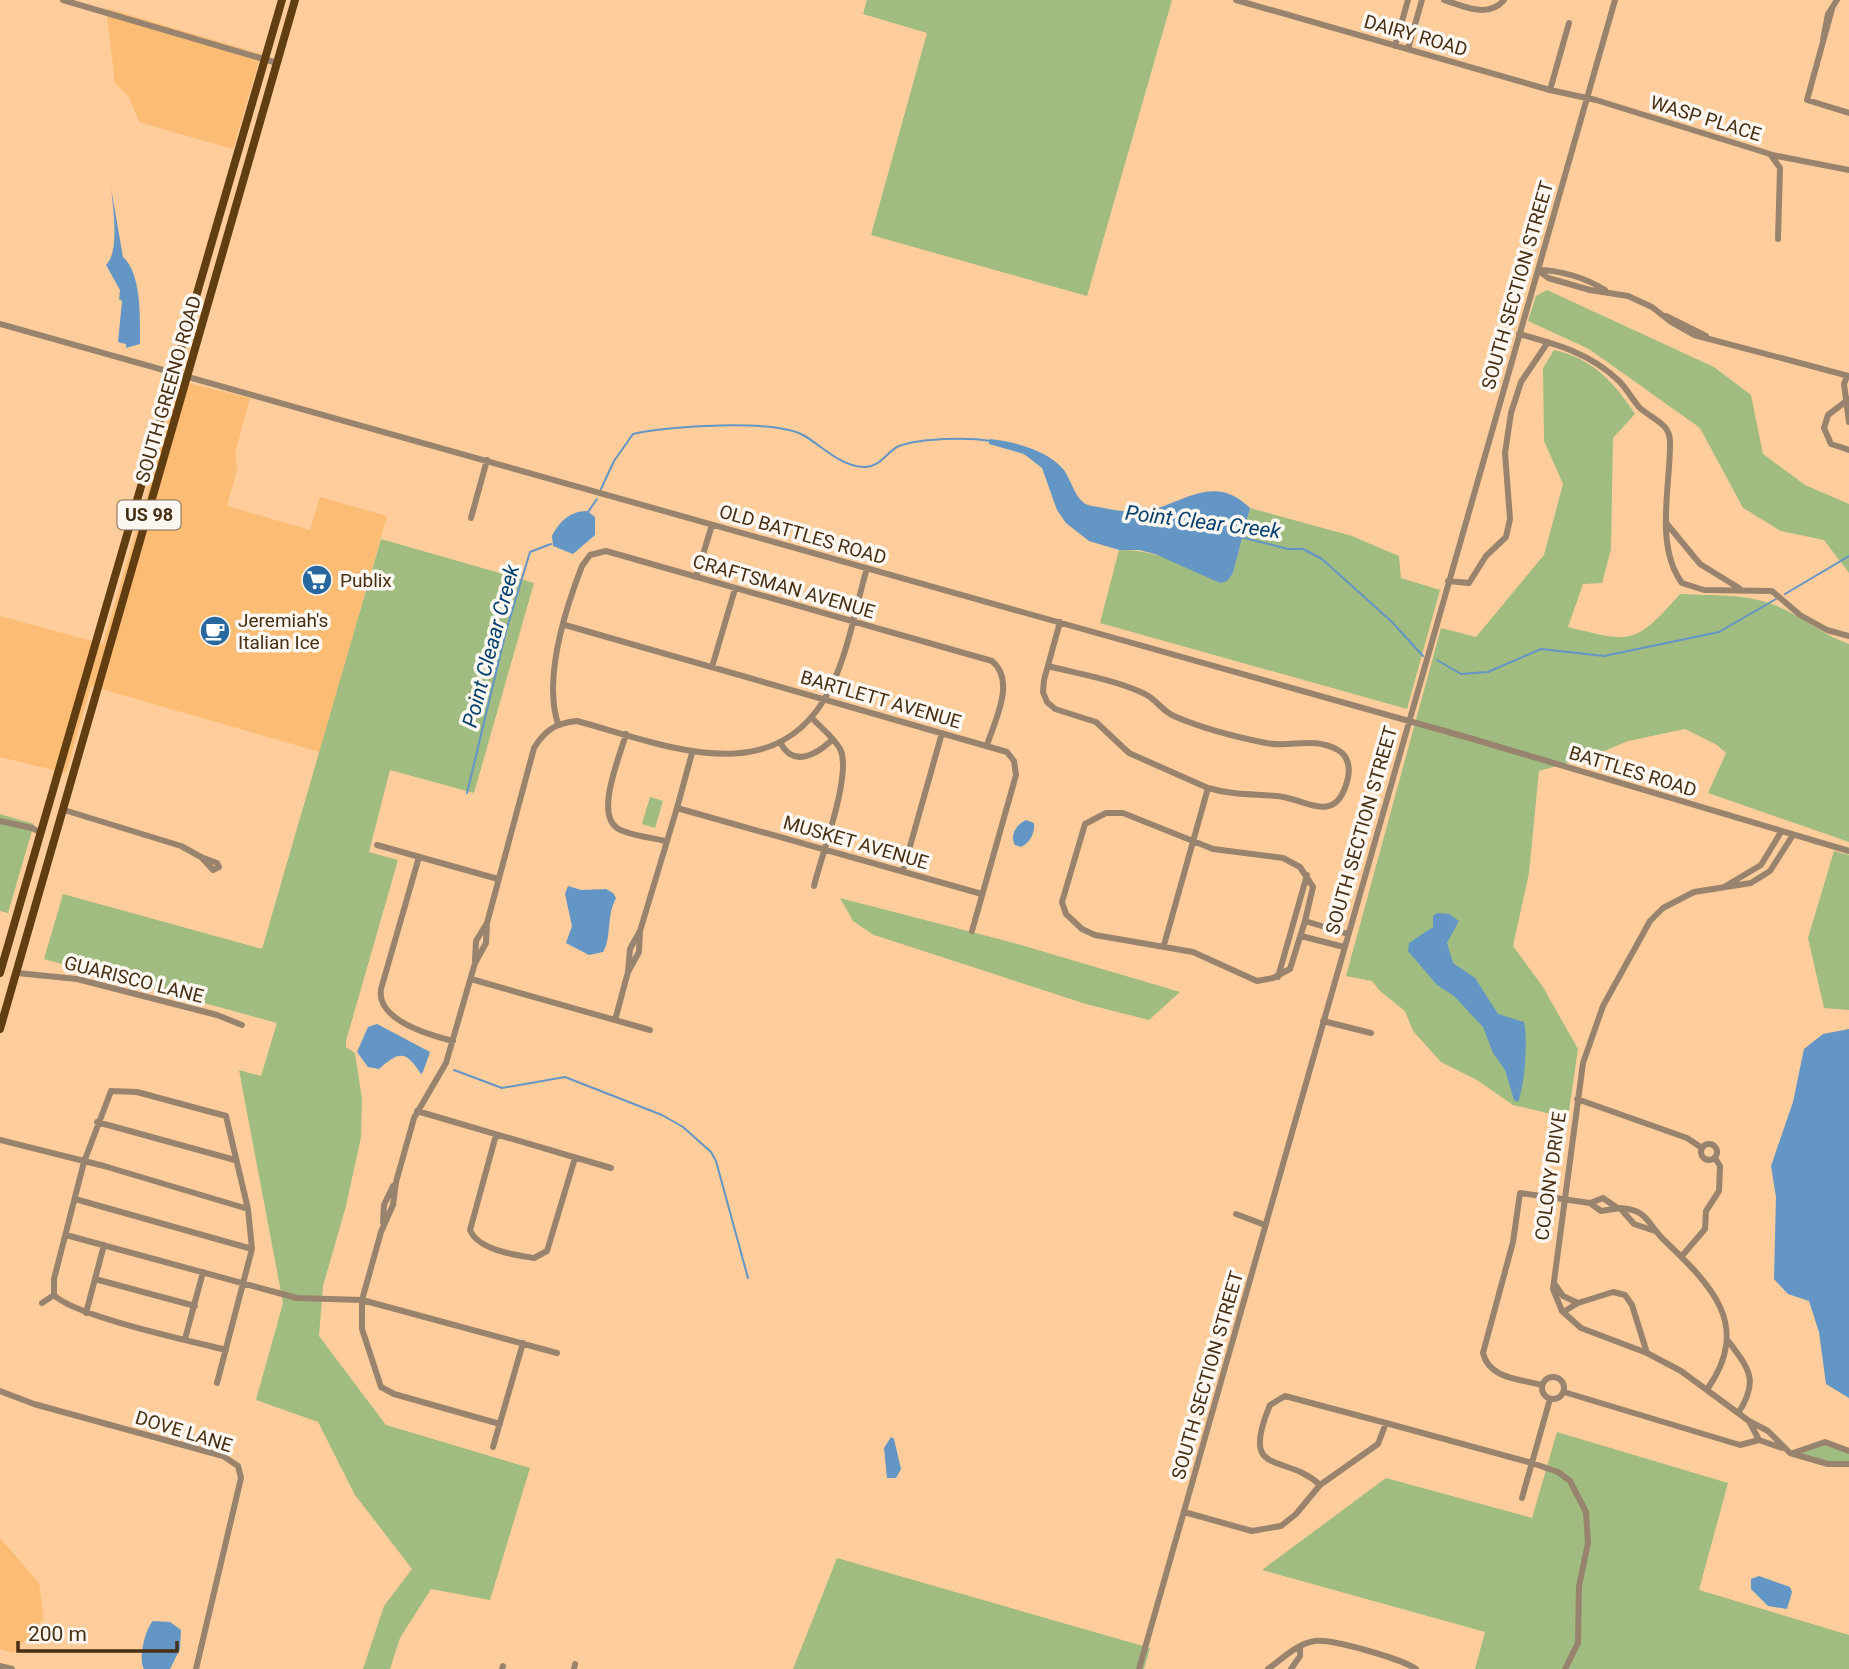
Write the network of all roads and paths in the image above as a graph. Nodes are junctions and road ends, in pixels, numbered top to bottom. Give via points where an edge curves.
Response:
1 (63, 0) edge
2 (282, 0) edge
3 (295, 0) edge
4 (1236, 0) edge
5 (1408, 0) edge
6 (1422, 0) edge
7 (1444, 0) edge
8 (1504, 0) edge
9 (1615, 0) edge
10 (1837, 0) edge
11 (1569, 23) dead end
12 (1395, 46) junction
13 (1408, 49) junction
14 (265, 59) junction
15 (277, 63) junction
16 (1550, 90) junction
17 (1587, 99) junction
18 (1849, 113) edge
19 (1770, 154) junction
20 (1849, 170) edge
21 (1778, 239) dead end
22 (1538, 270) junction
23 (0, 324) edge
24 (1519, 334) junction
25 (1548, 342) junction
26 (175, 374) junction
27 (1849, 377) edge
28 (189, 378) junction
29 (1848, 400) edge
30 (1849, 422) edge
31 (1849, 450) edge
32 (487, 460) junction
33 (471, 518) dead end
34 (1666, 523) junction
35 (712, 524) junction
36 (867, 568) junction
37 (696, 578) junction
38 (1448, 580) junction
39 (735, 589) junction
40 (1741, 589) junction
41 (852, 622) junction
42 (1060, 622) junction
43 (565, 625) junction
44 (1849, 636) edge
45 (90, 663) junction
46 (1048, 666) junction
47 (104, 667) junction
48 (712, 667) junction
49 (824, 699) junction
50 (812, 718) junction
51 (1408, 721) junction
52 (558, 724) junction
53 (942, 733) junction
54 (626, 734) junction
55 (832, 740) junction
56 (780, 742) junction
57 (988, 745) junction
58 (692, 753) junction
59 (1208, 788) junction
60 (677, 808) junction
61 (64, 810) junction
62 (0, 821) edge
63 (1781, 832) junction
64 (41, 834) junction
65 (1793, 835) junction
66 (665, 841) junction
67 (1193, 841) junction
68 (377, 845) dead end
69 (823, 849) junction
70 (1849, 851) edge
71 (201, 857) dead end
72 (419, 857) junction
73 (903, 871) junction
74 (1307, 875) junction
75 (498, 879) junction
76 (814, 886) dead end
77 (1721, 888) junction
78 (982, 894) junction
79 (1305, 921) junction
80 (1292, 929) junction
81 (972, 931) dead end
82 (1302, 934) junction
83 (1348, 934) junction
84 (1164, 945) junction
85 (1344, 947) junction
86 (0, 973) edge
87 (18, 973) junction
88 (1278, 976) junction
89 (471, 978) junction
90 (4, 999) edge
91 (615, 1020) junction
92 (1323, 1021) junction
93 (242, 1025) dead end
94 (0, 1029) edge
95 (650, 1030) dead end
96 (1371, 1034) dead end
97 (453, 1041) junction
98 (107, 1082) dead end
99 (111, 1091) junction
100 (1577, 1099) junction
101 (417, 1111) junction
102 (97, 1122) junction
103 (496, 1135) junction
104 (0, 1138) edge
105 (1702, 1148) junction
106 (575, 1158) junction
107 (1714, 1158) junction
108 (235, 1160) junction
109 (84, 1162) junction
110 (611, 1168) dead end
111 (75, 1199) junction
112 (1562, 1199) junction
113 (1590, 1202) junction
114 (1618, 1208) junction
115 (248, 1209) junction
116 (1236, 1214) dead end
117 (1265, 1225) junction
118 (1655, 1231) junction
119 (66, 1235) junction
120 (104, 1245) junction
121 (251, 1250) junction
122 (1681, 1257) junction
123 (203, 1272) junction
124 (95, 1279) junction
125 (1553, 1279) junction
126 (244, 1284) junction
127 (54, 1296) junction
128 (362, 1300) junction
129 (43, 1303) dead end
130 (1578, 1303) junction
131 (195, 1306) junction
132 (86, 1312) junction
133 (1563, 1312) junction
134 (185, 1339) junction
135 (1729, 1342) junction
136 (523, 1343) junction
137 (226, 1350) junction
138 (557, 1353) dead end
139 (1647, 1353) junction
140 (217, 1382) dead end
141 (1542, 1384) junction
142 (1707, 1388) junction
143 (0, 1391) edge
144 (1564, 1392) junction
145 (1550, 1399) junction
146 (1739, 1412) junction
147 (1749, 1421) junction
148 (1386, 1423) junction
149 (500, 1424) junction
150 (1759, 1440) junction
151 (493, 1447) dead end
152 (1782, 1448) junction
153 (1849, 1451) edge
154 (1790, 1453) junction
155 (1532, 1463) junction
156 (1849, 1465) edge
157 (1320, 1485) junction
158 (1522, 1498) dead end
159 (1184, 1512) junction
160 (1300, 1647) junction
161 (0, 1666) edge
162 (12, 1669) edge
163 (196, 1669) edge
164 (1139, 1669) edge
165 (1268, 1669) edge
166 (1291, 1669) edge
167 (1416, 1669) edge
168 (1565, 1669) edge

1 - 14 street
2 - 14 main road, SOUTH GREENO ROAD / US 98
3 - 15 main road, SOUTH GREENO ROAD / US 98
4 - 12 street, DAIRY ROAD
5 - 12 street
6 - 13 street
7 - 8 street via 1481,10 1498,7
9 - 17 street, SOUTH SECTION STREET
10 - 18 street via 1807,100
11 - 16 street
12 - 13 street, DAIRY ROAD
13 - 16 street, DAIRY ROAD
14 - 15 street
14 - 26 main road, SOUTH GREENO ROAD / US 98
15 - 28 main road, SOUTH GREENO ROAD / US 98
16 - 17 street, DAIRY ROAD
17 - 19 street, WASP PLACE
17 - 22 street, SOUTH SECTION STREET
19 - 20 street
19 - 21 street, WASP PLACE via 1780,168
22 - 24 street, SOUTH SECTION STREET
22 - 27 street via 1548,278 1642,301 1707,337
23 - 26 street, OLD BATTLES ROAD
24 - 25 street
24 - 38 street, SOUTH SECTION STREET
25 - 34 street via 1573,349 1618,380 1639,407 1665,426 1671,440
25 - 38 street via 1521,382 1511,413 1505,453 1510,519 1506,537 1486,556 1469,583
26 - 28 street, OLD BATTLES ROAD
26 - 45 main road, SOUTH GREENO ROAD / US 98
27 - 29 street via 1844,384
28 - 32 street, OLD BATTLES ROAD
28 - 47 main road, SOUTH GREENO ROAD / US 98
29 - 30 street
29 - 31 street via 1828,415 1824,428 1831,444
32 - 33 street
32 - 35 street, OLD BATTLES ROAD
34 - 40 street via 1700,564
34 - 40 street via 1682,583 1704,590
35 - 36 street, OLD BATTLES ROAD
35 - 37 street
36 - 41 street
36 - 42 street, OLD BATTLES ROAD
37 - 39 street, CRAFTSMAN AVENUE
37 - 43 street, CRAFTSMAN AVENUE via 608,551 597,552 582,566
38 - 51 street, SOUTH SECTION STREET
39 - 41 street, CRAFTSMAN AVENUE
39 - 48 street
40 - 44 street via 1772,590 1800,615
41 - 49 street via 838,671
41 - 57 street, CRAFTSMAN AVENUE via 985,659 999,667 1004,684
42 - 46 street
42 - 51 street, OLD BATTLES ROAD
43 - 48 street, BARTLETT AVENUE
43 - 52 street, CRAFTSMAN AVENUE via 554,662 551,698
45 - 47 street
45 - 64 main road, SOUTH GREENO ROAD / US 98
46 - 59 street via 1043,692 1051,706 1096,722 1129,753
46 - 59 street via 1143,693 1171,715 1260,742 1310,741 1330,746 1349,764 1344,790 1325,807
47 - 61 main road, SOUTH GREENO ROAD / US 98
48 - 49 street, BARTLETT AVENUE
49 - 50 street
49 - 53 street, BARTLETT AVENUE
50 - 55 street
50 - 56 street
51 - 63 street, BATTLES ROAD
51 - 83 street, SOUTH SECTION STREET
52 - 54 street via 577,721
52 - 75 street via 541,736 534,748
53 - 57 street, BARTLETT AVENUE
53 - 73 street
54 - 58 street
54 - 66 street via 607,814 619,830
55 - 56 street via 818,752 801,757 789,753
55 - 69 street via 840,749 843,780
56 - 58 street via 748,753
57 - 78 street, BARTLETT AVENUE via 1011,757 1016,775
58 - 60 street
59 - 67 street
60 - 66 street
60 - 69 street, MUSKET AVENUE
61 - 71 street via 181,846
61 - 87 main road, SOUTH GREENO ROAD / US 98
62 - 64 street
63 - 65 street, BATTLES ROAD
63 - 77 street, COLONY DRIVE via 1761,865
64 - 86 main road, SOUTH GREENO ROAD / US 98
65 - 70 street, BATTLES ROAD
65 - 77 street, COLONY DRIVE via 1770,872 1751,883
66 - 91 street via 640,931 630,949
67 - 74 street via 1232,853 1283,858
67 - 84 street
67 - 84 street via 1123,813 1106,813 1085,824 1070,872 1062,902 1078,927 1094,935
68 - 72 street
69 - 73 street, MUSKET AVENUE
69 - 76 street
72 - 75 street
72 - 97 street via 381,989 381,1003 390,1014
73 - 78 street, MUSKET AVENUE
74 - 79 street via 1313,887
74 - 80 street
75 - 89 street via 487,923 476,943
77 - 100 street, COLONY DRIVE via 1677,898 1650,920 1590,1037
78 - 81 street, BARTLETT AVENUE
79 - 82 street
79 - 83 street
80 - 82 street
80 - 88 street
82 - 85 street
82 - 88 street via 1290,969
83 - 85 street, SOUTH SECTION STREET
84 - 88 street via 1199,954 1248,979
85 - 92 street, SOUTH SECTION STREET
87 - 90 main road, SOUTH GREENO ROAD / US 98
87 - 93 street, GUARISCO LANE via 77,979
89 - 91 street
89 - 97 street
90 - 94 main road, SOUTH GREENO ROAD / US 98
91 - 95 street
92 - 96 street
92 - 117 street, SOUTH SECTION STREET
97 - 101 street via 442,1072
98 - 99 street
99 - 102 street
99 - 108 street via 138,1092 226,1116
100 - 105 street via 1688,1138
100 - 112 street, COLONY DRIVE
101 - 103 street
101 - 128 street via 396,1182 384,1205
102 - 108 street
102 - 109 street
103 - 106 street
103 - 106 street via 470,1230 478,1242 510,1252 534,1258 547,1251
104 - 109 street
105 - 107 street via 1705,1159
105 - 107 street via 1714,1146
106 - 110 street
107 - 122 street via 1720,1166 1719,1191 1706,1211 1705,1228
108 - 115 street
109 - 111 street
109 - 115 street
111 - 119 street
111 - 121 street
112 - 113 street
112 - 125 street, COLONY DRIVE
112 - 141 street via 1520,1193 1513,1242 1483,1348 1493,1371
113 - 114 street via 1601,1211
113 - 114 street via 1604,1198
114 - 118 street via 1634,1224
114 - 118 street via 1640,1211
115 - 121 street
116 - 117 street
117 - 159 street, SOUTH SECTION STREET
118 - 122 street
119 - 120 street
119 - 127 street
120 - 123 street
120 - 124 street
121 - 126 street
122 - 135 street via 1708,1283
123 - 126 street
123 - 131 street
124 - 131 street
124 - 132 street
125 - 130 street via 1563,1296
125 - 133 street, COLONY DRIVE
126 - 128 street via 307,1301
126 - 137 street
127 - 129 street
127 - 132 street
128 - 136 street
128 - 149 street via 362,1329 381,1387
130 - 133 street
130 - 139 street via 1613,1292 1625,1295
131 - 134 street
132 - 134 street
133 - 139 street via 1581,1328
134 - 137 street
135 - 142 street via 1719,1372
135 - 146 street via 1750,1376 1748,1398
136 - 138 street
136 - 149 street
137 - 140 street
139 - 142 street
141 - 144 street via 1556,1377
141 - 145 street via 1542,1392
142 - 146 street
143 - 163 street, DOVE LANE via 225,1457 238,1466 239,1489
144 - 145 street
144 - 150 street via 1740,1445
145 - 155 street
146 - 147 street
147 - 150 street
147 - 152 street via 1768,1431
148 - 155 street
148 - 157 street via 1378,1444
148 - 157 street via 1292,1396 1270,1405 1259,1441 1266,1460 1308,1474
149 - 151 street
150 - 152 street
152 - 154 street
153 - 154 street via 1825,1442
154 - 156 street
155 - 158 street
155 - 168 street via 1566,1477 1586,1512 1588,1543 1579,1586 1578,1643
157 - 159 street via 1288,1521 1268,1531 1247,1530
159 - 164 street, SOUTH SECTION STREET
160 - 165 street
160 - 166 street
160 - 167 street via 1315,1641 1331,1642
161 - 162 street

